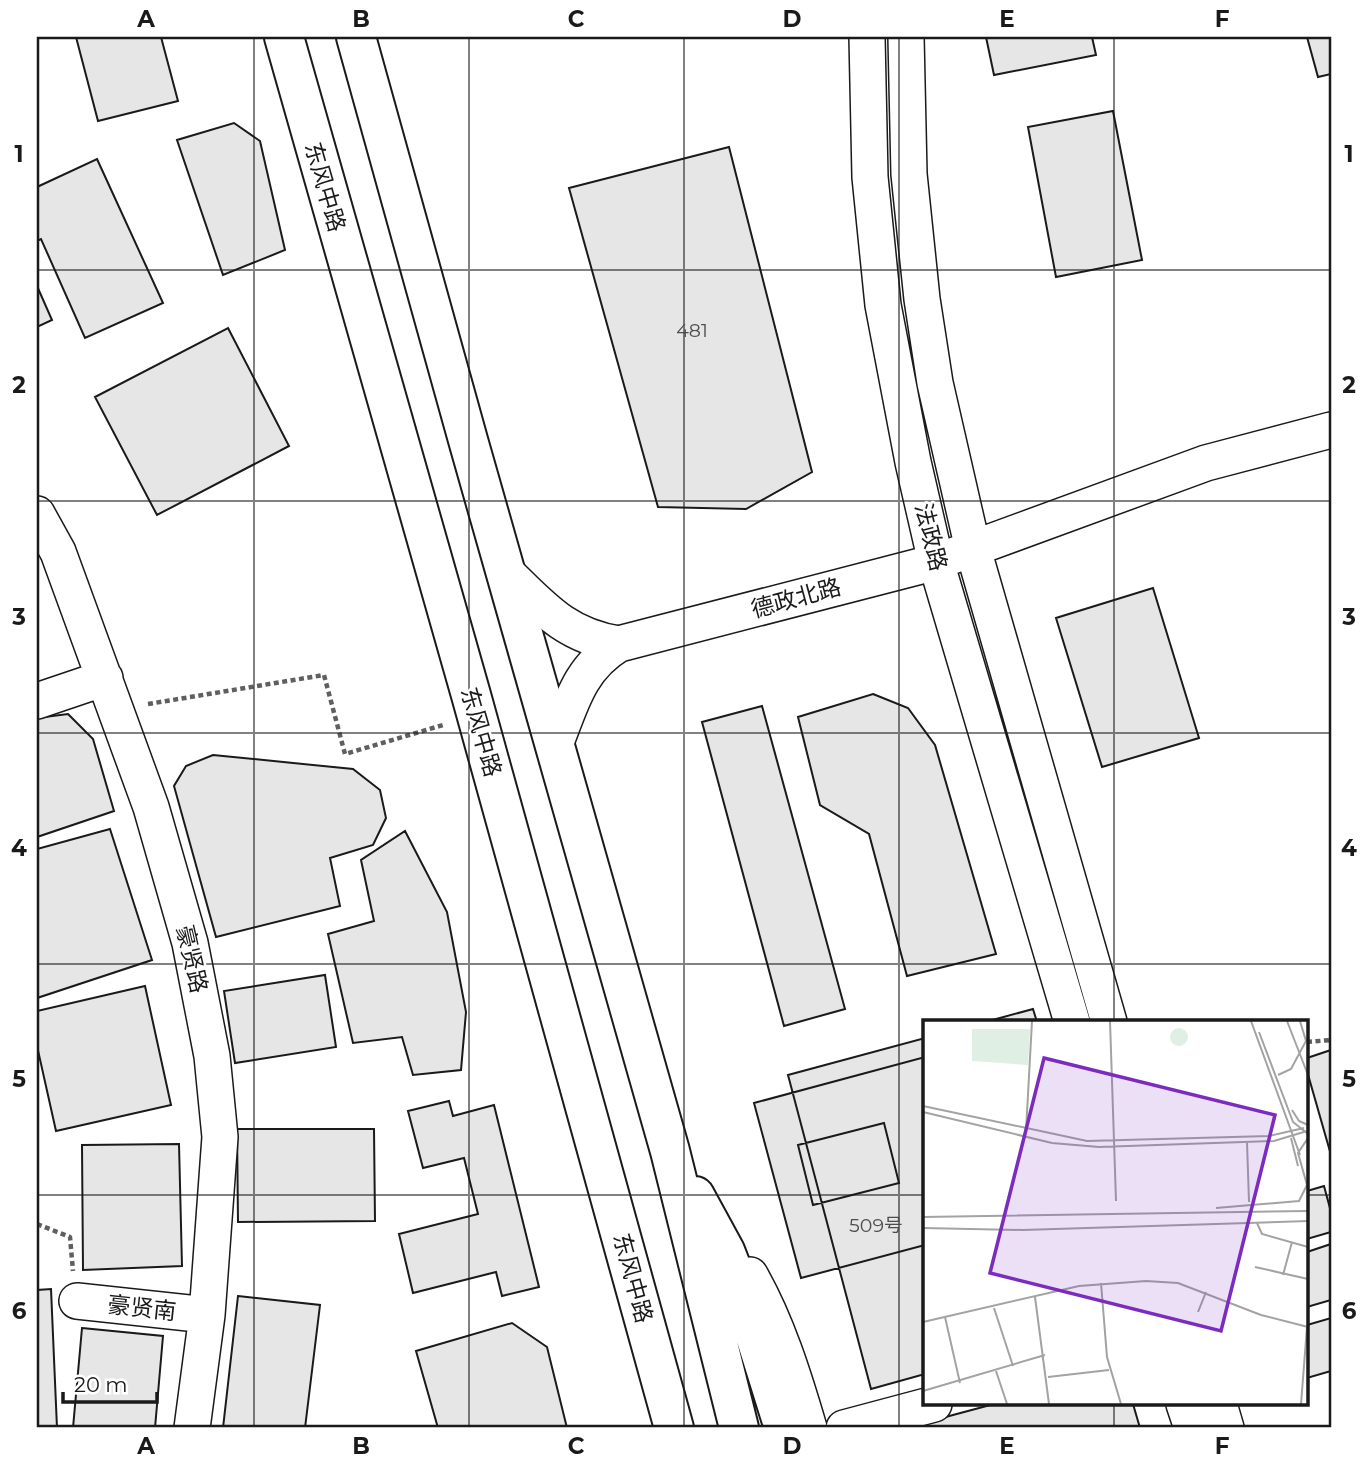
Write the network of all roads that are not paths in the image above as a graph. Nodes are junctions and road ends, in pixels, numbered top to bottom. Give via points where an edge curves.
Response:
1 (284, 37) edge
2 (356, 37) edge
3 (867, 37) edge
4 (906, 37) edge
5 (1331, 430) edge
6 (37, 514) edge
7 (973, 550) junction
8 (936, 562) junction
9 (504, 570) junction
10 (619, 644) junction
11 (111, 694) junction
12 (37, 701) edge
13 (555, 745) junction
14 (1071, 1020) edge
15 (1108, 1020) edge
16 (670, 1151) junction
17 (77, 1301) road end
18 (207, 1315) junction
19 (926, 1406) edge
20 (1185, 1406) edge
21 (1220, 1406) edge
22 (780, 1413) edge
23 (192, 1428) edge
24 (674, 1428) edge
25 (739, 1428) edge
26 (809, 1428) edge
27 (844, 1428) edge
28 (1192, 1428) edge
29 (1226, 1428) edge

1 - 24 highway, 东风中路
2 - 9 highway
3 - 8 street, 法政路 via 870,177 883,305
4 - 7 street, 法政路 via 909,174 922,299 935,383
5 - 7 street, 德政北路 via 1206,463
6 - 11 street, 豪贤路 via 58,552
7 - 8 street, 德政北路
7 - 15 street, 法政路
8 - 10 street, 德政北路
8 - 14 street, 法政路
9 - 10 street via 550,614 583,636
9 - 13 highway
10 - 13 street via 585,675
11 - 12 street
11 - 18 street, 豪贤路 via 151,807 190,943 212,1056 220,1137
13 - 16 highway
16 - 22 highway via 726,1251
16 - 25 highway
16 - 26 street via 754,1282
17 - 18 street, 豪贤南
18 - 23 street, 豪贤路
19 - 27 street
20 - 28 street
21 - 29 street

